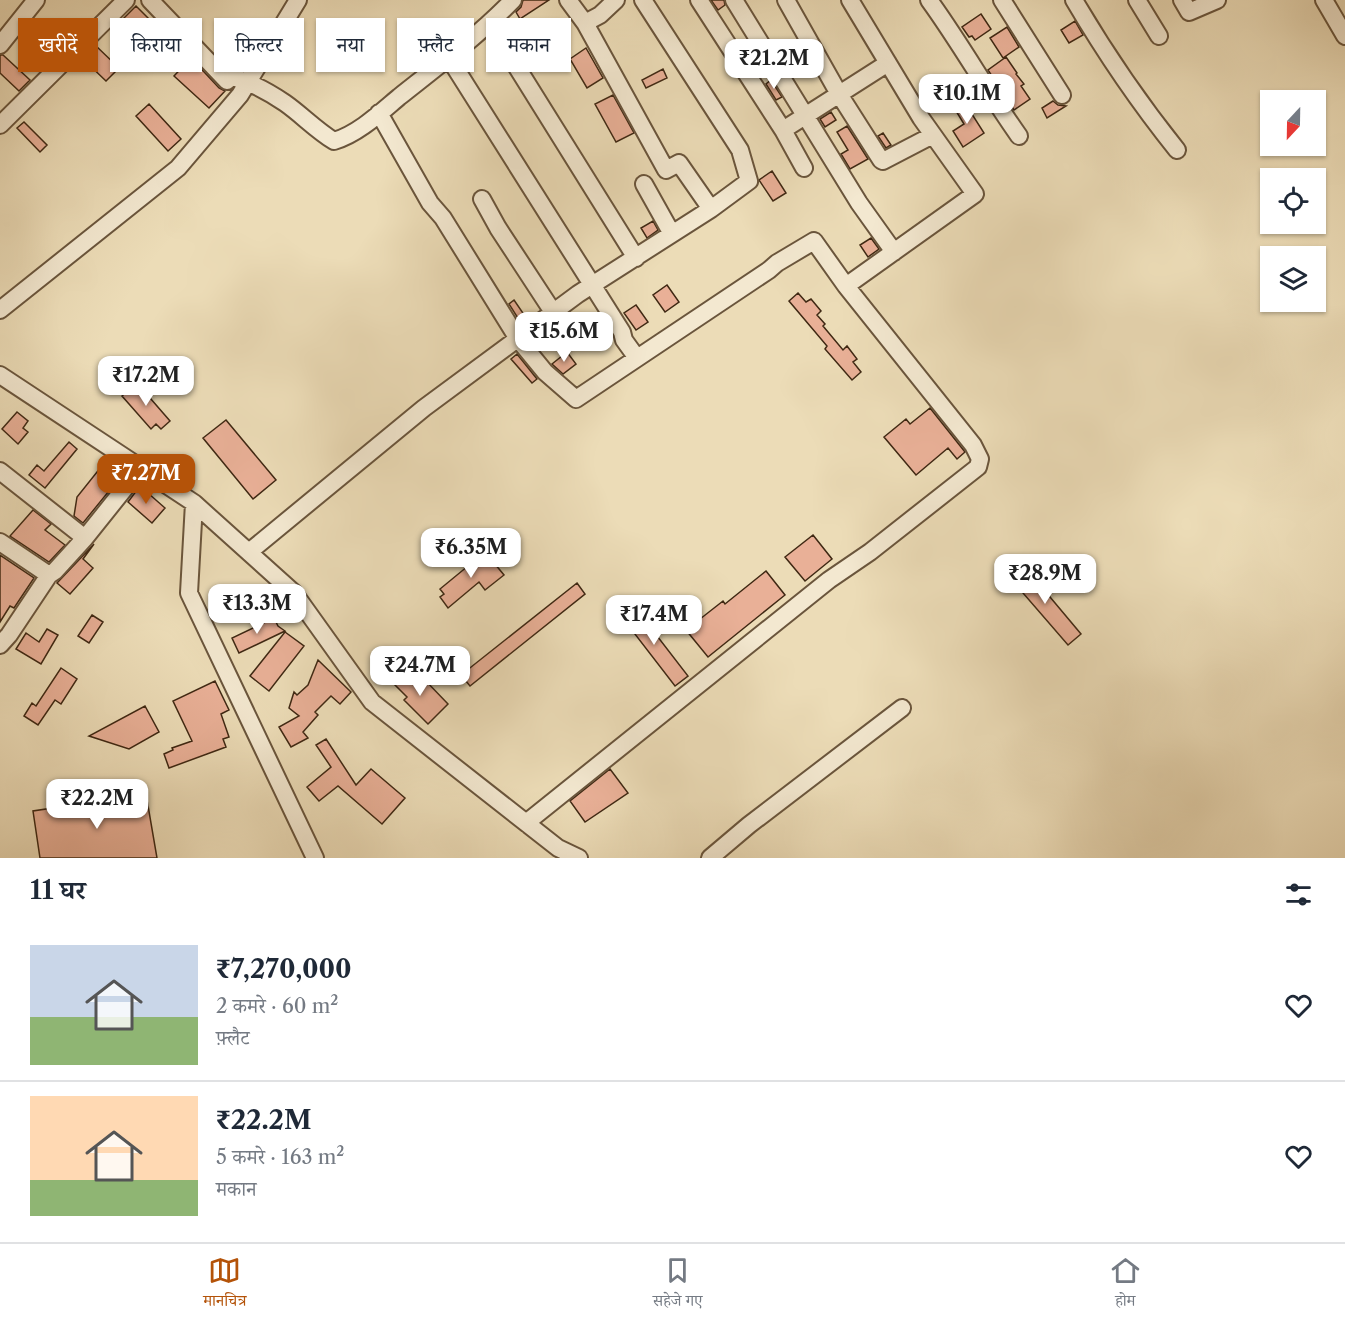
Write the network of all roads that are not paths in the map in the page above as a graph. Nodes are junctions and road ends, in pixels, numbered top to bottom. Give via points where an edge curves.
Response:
1 (36, 0) edge
2 (126, 0) edge
3 (150, 0) edge
4 (298, 0) edge
5 (513, 0) edge
6 (568, 0) edge
7 (616, 0) edge
8 (643, 0) edge
9 (699, 0) edge
10 (734, 0) edge
11 (786, 0) edge
12 (850, 0) edge
13 (929, 0) edge
14 (1002, 0) edge
15 (1074, 0) edge
16 (1137, 0) edge
17 (1182, 0) edge
18 (1216, 0) edge
19 (1324, 0) edge
20 (495, 18) edge
21 (585, 23) junction
22 (486, 27) edge
23 (1159, 36) dead end
24 (1345, 36) edge
25 (474, 37) edge
26 (0, 45) edge
27 (888, 63) junction
28 (431, 72) edge
29 (458, 72) edge
30 (519, 72) edge
31 (244, 88) junction
32 (839, 94) junction
33 (1062, 95) dead end
34 (379, 113) junction
35 (806, 114) junction
36 (0, 125) edge
37 (783, 130) junction
38 (933, 135) junction
39 (1019, 136) dead end
40 (1177, 150) dead end
41 (804, 168) dead end
42 (644, 184) dead end
43 (482, 199) dead end
44 (711, 209) junction
45 (672, 234) junction
46 (894, 252) junction
47 (636, 258) junction
48 (593, 284) junction
49 (846, 286) junction
50 (0, 310) edge
51 (554, 312) junction
52 (518, 339) junction
53 (637, 358) junction
54 (1, 377) edge
55 (141, 468) junction
56 (0, 471) edge
57 (194, 503) junction
58 (85, 538) junction
59 (0, 542) edge
60 (249, 552) junction
61 (49, 574) junction
62 (0, 645) edge
63 (902, 708) dead end
64 (526, 823) junction
65 (551, 843) junction
66 (315, 858) edge
67 (542, 858) edge
68 (579, 858) edge
69 (710, 858) edge

1 - 26 street
2 - 36 street
3 - 31 street via 220,73
4 - 31 street
5 - 20 street
6 - 21 street
7 - 21 street
8 - 44 street via 740,150 749,181
9 - 37 street
10 - 35 street
11 - 32 street
12 - 27 street
13 - 39 street
14 - 33 street
15 - 40 street via 1146,111
16 - 23 street
17 - 18 street via 1189,12
19 - 24 street
21 - 44 street via 666,170 679,163
22 - 25 street
27 - 32 street
27 - 38 street
28 - 34 street
29 - 48 street
30 - 47 street
31 - 34 street via 286,104 333,141
31 - 50 street via 178,168
32 - 35 street
32 - 38 street via 882,161
34 - 52 street via 430,203
35 - 37 street
35 - 46 street via 859,203
37 - 41 street
38 - 46 street via 975,194
42 - 45 street
43 - 51 street
44 - 45 street
45 - 47 street
46 - 49 street
47 - 48 street
48 - 51 street
48 - 53 street
49 - 53 street via 814,241
49 - 64 street via 973,445 980,459 978,467 829,580
51 - 52 street
52 - 53 street via 545,372 576,399
52 - 60 street via 424,408
54 - 55 street
55 - 57 street
55 - 58 street
56 - 58 street
57 - 60 street
57 - 66 street via 189,592
58 - 61 street
59 - 61 street
60 - 64 street via 294,593 372,702
61 - 62 street
63 - 69 street
64 - 65 street
65 - 67 street
65 - 68 street

